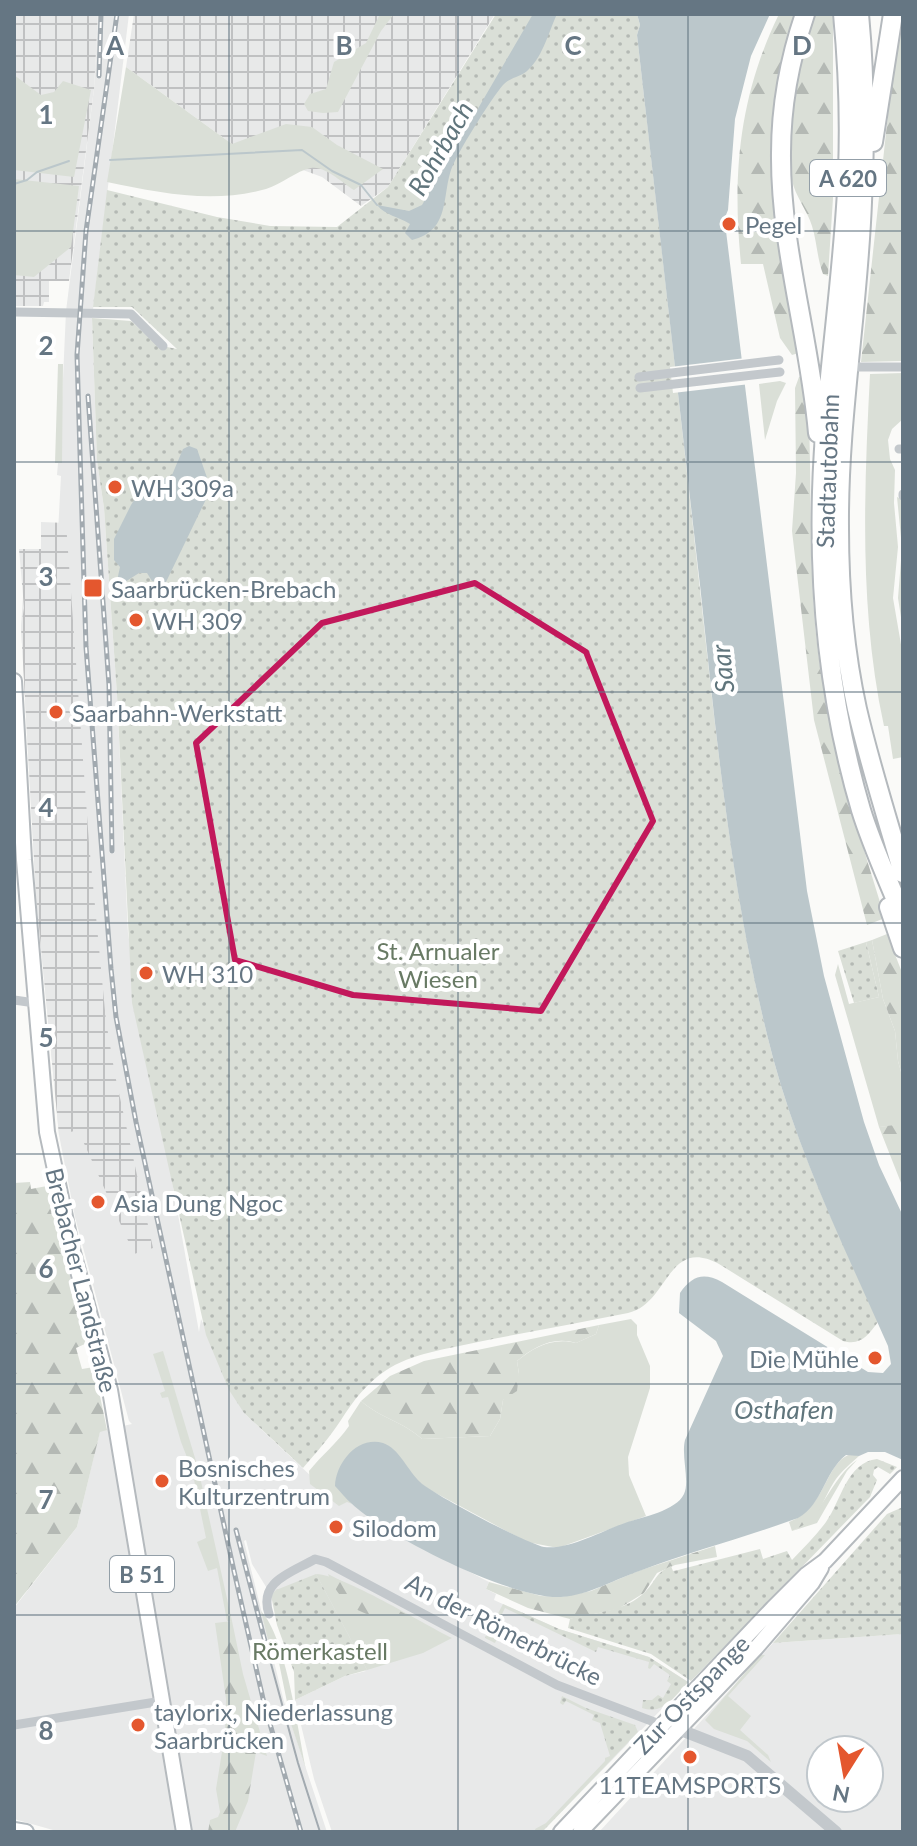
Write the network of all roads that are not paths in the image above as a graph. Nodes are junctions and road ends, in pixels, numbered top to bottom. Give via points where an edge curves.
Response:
1 (805, 14) edge
2 (843, 14) edge
3 (859, 14) edge
4 (893, 14) edge
5 (862, 204) junction
6 (14, 312) edge
7 (842, 342) junction
8 (163, 346) dead end
9 (779, 360) dead end
10 (856, 367) dead end
11 (903, 367) edge
12 (780, 372) dead end
13 (830, 386) junction
14 (14, 681) edge
15 (15, 715) edge
16 (18, 831) edge
17 (870, 835) junction
18 (894, 841) junction
19 (903, 860) edge
20 (903, 873) edge
21 (903, 917) edge
22 (903, 948) edge
23 (14, 1000) edge
24 (35, 1003) junction
25 (900, 1481) edge
26 (825, 1561) junction
27 (269, 1614) dead end
28 (162, 1701) junction
29 (14, 1725) edge
30 (662, 1725) junction
31 (678, 1729) junction
32 (14, 1830) edge
33 (26, 1832) edge
34 (184, 1832) edge
35 (561, 1832) edge
36 (580, 1832) edge
37 (836, 1832) edge

1 - 13 highway via 789,71 781,152 787,231 806,342
2 - 7 highway, Stadtautobahn / A 620 via 849,95
3 - 5 highway, Stadtautobahn / A 620 via 865,96
4 - 5 highway
5 - 7 highway, Stadtautobahn / A 620
6 - 8 street via 131,314
7 - 13 highway, Stadtautobahn / A 620
9 - 12 street via 640,383
10 - 11 street
13 - 17 highway, Stadtautobahn via 822,491 825,595 850,767
13 - 18 highway, Stadtautobahn / A 620 via 843,614 857,706
14 - 15 main road, B 51
15 - 16 main road, B 51
16 - 24 main road, B 51
17 - 21 highway, Stadtautobahn
17 - 22 highway via 875,868
18 - 19 highway
18 - 20 highway, Stadtautobahn / A 620
23 - 24 street
24 - 28 main road, Brebacher Landstraße / B 51 via 50,1154 110,1390
25 - 26 main road, Zur Ostspange
26 - 30 main road, Zur Ostspange
26 - 31 main road, Zur Ostspange via 777,1625
27 - 30 street, An der Römerbrücke via 269,1588 315,1559 576,1694
28 - 29 street
28 - 34 main road, Brebacher Landstraße / B 51
30 - 31 street, An der Römerbrücke
30 - 35 main road, Zur Ostspange
31 - 36 main road, Zur Ostspange
31 - 37 street, An der Römerbrücke via 747,1756
32 - 33 main road

